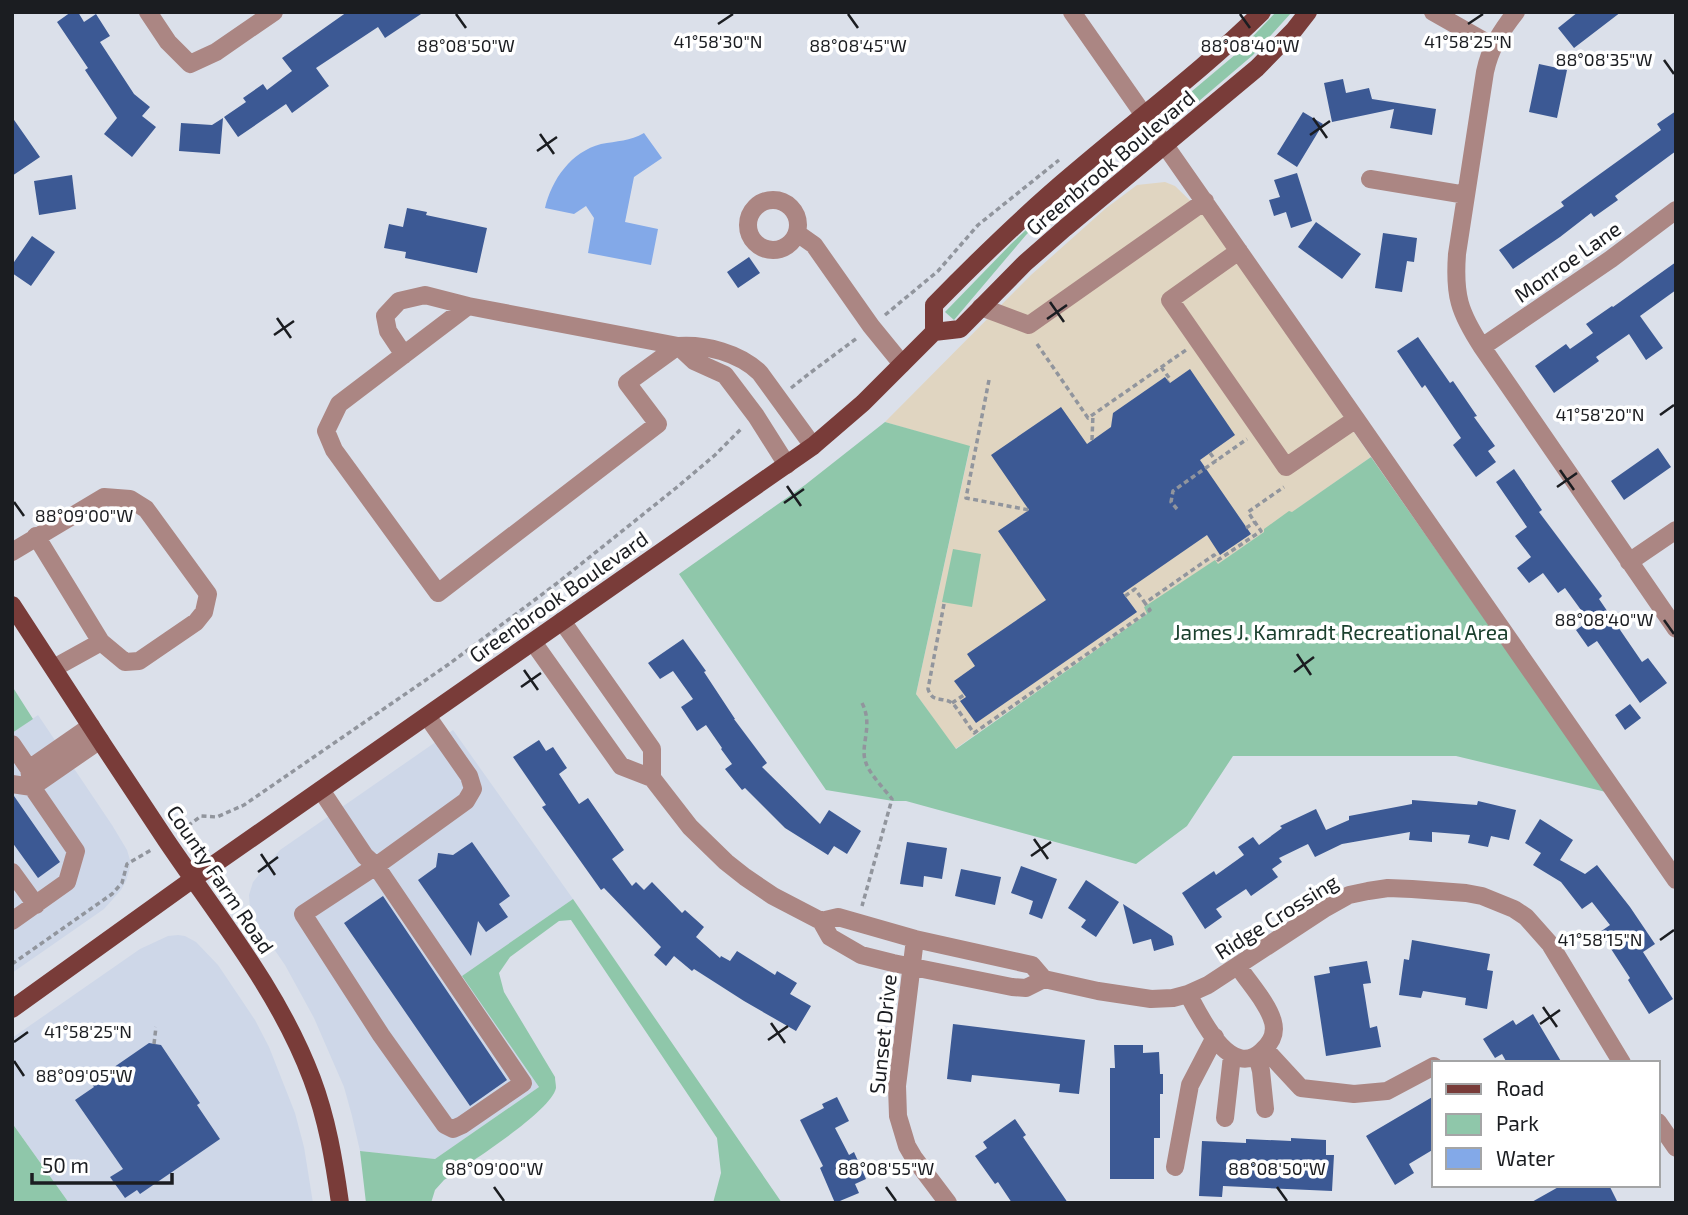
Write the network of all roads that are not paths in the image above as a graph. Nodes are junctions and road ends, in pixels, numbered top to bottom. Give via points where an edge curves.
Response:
1 (148, 12) edge
2 (274, 12) edge
3 (1072, 12) edge
4 (1262, 12) edge
5 (1308, 12) edge
6 (1433, 12) edge
7 (1516, 12) edge
8 (1493, 46) junction
9 (1143, 115) junction
10 (1165, 146) junction
11 (1370, 179) dead end
12 (1466, 195) junction
13 (1205, 201) junction
14 (1676, 210) edge
15 (797, 233) dead end
16 (1239, 251) junction
17 (467, 306) junction
18 (981, 307) junction
19 (934, 332) junction
20 (678, 346) junction
21 (1482, 347) junction
22 (404, 355) junction
23 (902, 364) junction
24 (1356, 419) junction
25 (813, 446) junction
26 (787, 465) junction
27 (1676, 530) edge
28 (36, 536) junction
29 (12, 552) edge
30 (1629, 562) junction
31 (12, 605) edge
32 (562, 621) junction
33 (1676, 629) edge
34 (101, 642) junction
35 (533, 642) junction
36 (54, 668) junction
37 (427, 716) junction
38 (96, 733) junction
39 (12, 744) edge
40 (30, 778) junction
41 (652, 778) junction
42 (12, 784) edge
43 (321, 790) junction
44 (376, 866) junction
45 (12, 872) edge
46 (193, 879) junction
47 (1676, 880) edge
48 (36, 905) junction
49 (12, 921) edge
50 (821, 922) junction
51 (915, 939) junction
52 (1238, 966) junction
53 (911, 967) junction
54 (1044, 979) junction
55 (1188, 994) junction
56 (15, 1002) edge
57 (1215, 1037) junction
58 (1261, 1052) junction
59 (1232, 1056) junction
60 (1621, 1061) edge
61 (1432, 1067) edge
62 (1265, 1109) dead end
63 (1225, 1118) dead end
64 (1660, 1125) edge
65 (1676, 1148) edge
66 (1175, 1167) dead end
67 (340, 1203) edge
68 (948, 1203) edge

1 - 2 street via 190,64
3 - 9 street
4 - 9 main road, Greenbrook Boulevard
5 - 10 main road, Greenbrook Boulevard via 1257,68
6 - 8 street
7 - 8 street
8 - 12 street
9 - 10 street
9 - 19 main road, Greenbrook Boulevard via 1031,209 934,305
10 - 13 street
10 - 18 main road, Greenbrook Boulevard via 1025,263
11 - 12 street
12 - 21 street via 1456,275 1461,311
13 - 16 street
13 - 18 street via 1029,325
14 - 21 street, Monroe Lane
15 - 23 street via 814,245
16 - 24 street
16 - 24 street via 1170,300 1286,467
17 - 20 street
17 - 22 street
17 - 22 street via 425,295 399,301 385,316 388,331
18 - 19 main road, Greenbrook Boulevard via 960,329
19 - 23 main road, Greenbrook Boulevard
20 - 22 street via 627,383 658,424 439,593 334,450 326,431 340,404
20 - 25 street via 729,353 756,369
20 - 26 street via 694,361 725,375
21 - 30 street
23 - 25 main road, Greenbrook Boulevard
24 - 47 street
25 - 26 main road, Greenbrook Boulevard
26 - 32 main road, Greenbrook Boulevard
27 - 30 street
28 - 29 street
28 - 34 street
28 - 34 street via 104,497 130,499 146,509 208,594 196,622 139,661 125,662
30 - 33 street
31 - 36 main road, County Farm Road
32 - 35 main road, Greenbrook Boulevard
32 - 41 street via 652,749
34 - 36 street
35 - 37 main road, Greenbrook Boulevard
35 - 41 street, Ridge Crossing via 621,766
36 - 38 main road, County Farm Road
37 - 43 main road, Greenbrook Boulevard
37 - 44 street via 470,776 473,789 466,801
38 - 40 street
38 - 46 main road, County Farm Road
39 - 40 street
40 - 42 street
40 - 48 street via 76,851 67,882
41 - 50 street, Ridge Crossing via 690,827 726,862 773,896
43 - 44 street
43 - 46 main road, Greenbrook Boulevard
44 - 44 street via 523,1083 453,1129 445,1125 381,1035 303,914
45 - 48 street
46 - 56 main road, Greenbrook Boulevard
46 - 67 main road, County Farm Road via 267,987 294,1038 323,1113
48 - 49 street
50 - 51 street, Ridge Crossing via 838,917
50 - 53 street, Ridge Crossing via 830,937 861,955
51 - 53 street, Sunset Drive
51 - 54 street, Ridge Crossing via 1032,965
52 - 55 street, Ridge Crossing
52 - 58 street via 1273,1021 1272,1039
52 - 60 street, Ridge Crossing via 1349,895 1388,888 1482,897 1526,917 1550,944
53 - 54 street, Ridge Crossing via 1012,987 1026,988
53 - 68 street, Sunset Drive via 897,1086 898,1116 907,1146
54 - 55 street, Ridge Crossing via 1151,999
55 - 57 street
57 - 59 street
57 - 66 street via 1190,1085
58 - 59 street via 1249,1058
58 - 61 street via 1301,1088 1354,1094 1387,1091
58 - 62 street
59 - 63 street
64 - 65 street

